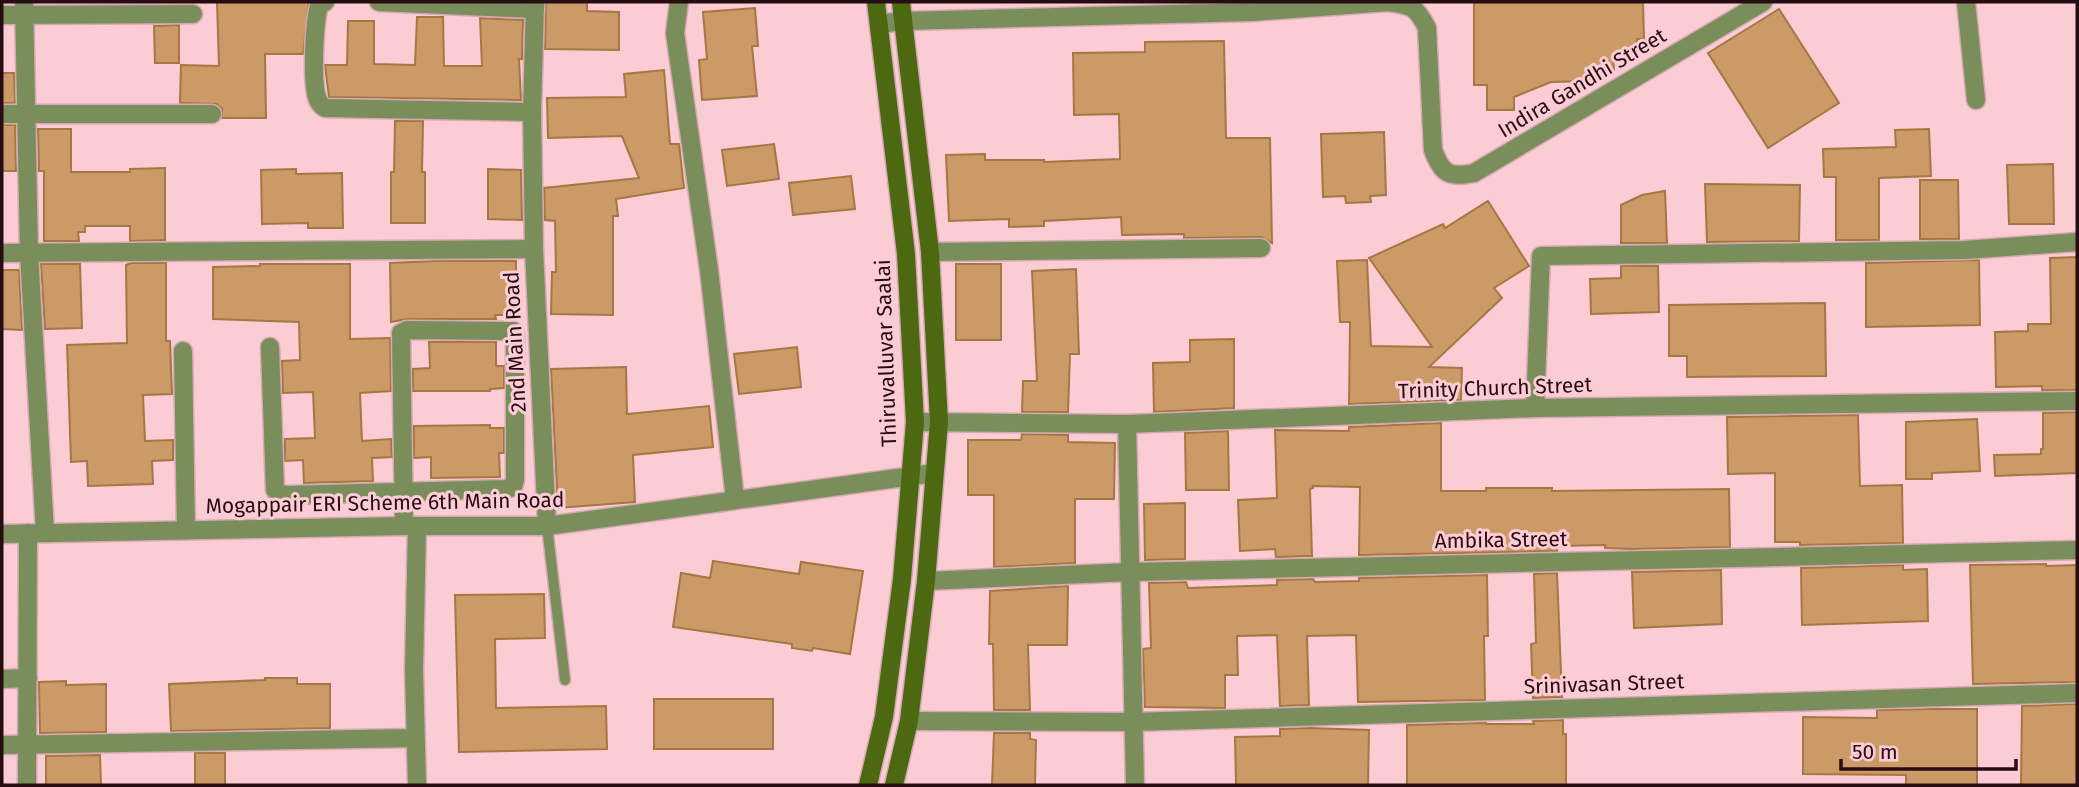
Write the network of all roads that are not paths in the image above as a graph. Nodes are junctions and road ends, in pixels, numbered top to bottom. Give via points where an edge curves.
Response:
1 (325, 2) edge
2 (379, 2) edge
3 (678, 2) edge
4 (876, 2) edge
5 (901, 2) edge
6 (1763, 2) edge
7 (1966, 2) edge
8 (535, 5) edge
9 (1251, 7) edge
10 (24, 8) edge
11 (193, 14) dead end
12 (2, 15) edge
13 (903, 22) junction
14 (879, 24) junction
15 (1976, 100) dead end
16 (532, 112) junction
17 (2, 114) edge
18 (28, 114) junction
19 (212, 114) dead end
20 (2077, 242) edge
21 (1261, 248) dead end
22 (534, 249) junction
23 (930, 252) junction
24 (2, 253) edge
25 (29, 253) junction
26 (270, 346) dead end
27 (183, 351) dead end
28 (2077, 401) edge
29 (1535, 408) junction
30 (915, 422) junction
31 (939, 422) junction
32 (1127, 424) junction
33 (934, 473) junction
34 (910, 476) junction
35 (403, 491) junction
36 (735, 499) junction
37 (410, 526) junction
38 (547, 526) junction
39 (186, 530) junction
40 (37, 533) junction
41 (2, 534) edge
42 (2077, 550) edge
43 (1131, 572) junction
44 (926, 581) junction
45 (28, 678) junction
46 (2, 679) edge
47 (565, 680) dead end
48 (2077, 693) edge
49 (909, 721) junction
50 (1132, 722) junction
51 (415, 738) junction
52 (27, 745) junction
53 (2, 746) edge
54 (27, 785) edge
55 (417, 785) edge
56 (868, 785) edge
57 (894, 785) edge
58 (1135, 785) edge

1 - 16 street via 315,15 315,85 317,98 326,108
2 - 8 street
3 - 36 street via 675,33
4 - 14 main road, Thiruvalluvar Saalai
5 - 13 main road
6 - 9 street, Indira Gandhi Street via 1474,173 1458,176 1445,172 1433,150 1427,28 1410,5
7 - 15 street
8 - 16 street, 2nd Main Road
9 - 13 street
10 - 11 street
10 - 12 street
10 - 18 street
13 - 14 street
13 - 23 main road
14 - 30 main road, Thiruvalluvar Saalai via 906,254
16 - 22 street, 2nd Main Road
17 - 18 street
18 - 19 street
18 - 25 street
20 - 29 street via 1964,250 1541,256
21 - 23 street
22 - 25 street
22 - 38 street, 2nd Main Road
23 - 31 main road
24 - 25 street
25 - 40 street
26 - 35 street via 275,490 286,495
27 - 39 street
28 - 29 street, Trinity Church Street
29 - 32 street, Trinity Church Street
30 - 31 street, Trinity Church Street
30 - 34 main road, Thiruvalluvar Saalai
31 - 32 street, Trinity Church Street
31 - 33 main road
32 - 43 street
33 - 34 street, Mogappair ERI Scheme 6th Main Road
33 - 44 main road
34 - 36 street, Mogappair ERI Scheme 6th Main Road
34 - 56 main road, Thiruvalluvar Saalai via 884,717
35 - 35 street via 401,333 513,331 513,486
35 - 37 street
36 - 38 street, Mogappair ERI Scheme 6th Main Road
37 - 38 street, Mogappair ERI Scheme 6th Main Road
37 - 39 street, Mogappair ERI Scheme 6th Main Road
37 - 51 street
38 - 47 lane, 2nd Main Road
39 - 40 street, Mogappair ERI Scheme 6th Main Road
40 - 41 street, Mogappair ERI Scheme 6th Main Road
40 - 45 street
42 - 43 street, Ambika Street
43 - 44 street, Ambika Street
43 - 50 street
44 - 49 main road
45 - 46 street
45 - 52 street
48 - 50 street, Srinivasan Street
49 - 50 street, Srinivasan Street
49 - 57 main road
50 - 58 street
51 - 52 street
51 - 55 street
52 - 53 street
52 - 54 street

